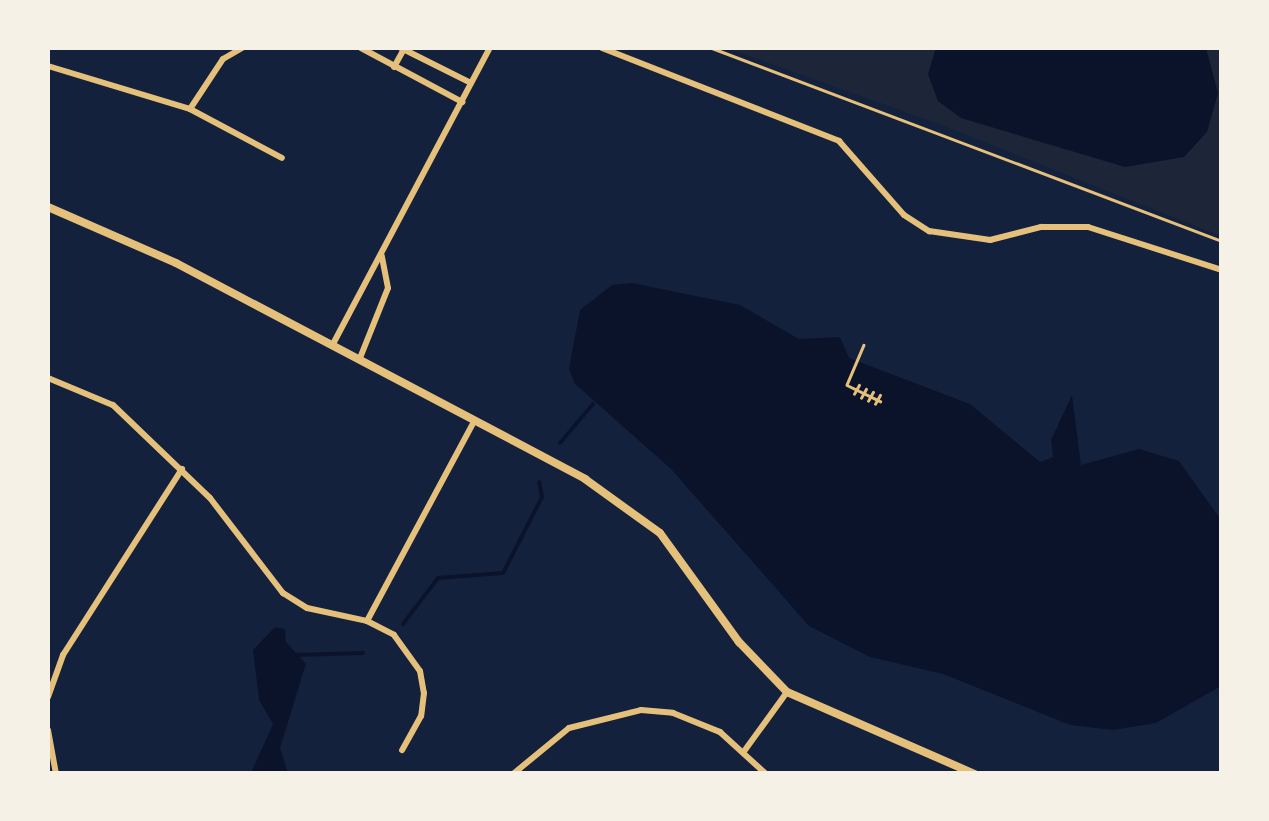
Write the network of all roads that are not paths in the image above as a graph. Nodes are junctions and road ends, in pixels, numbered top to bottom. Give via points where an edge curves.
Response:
1 (242, 48) edge
2 (361, 48) edge
3 (402, 48) edge
4 (490, 48) edge
5 (602, 48) edge
6 (48, 66) edge
7 (394, 67) junction
8 (472, 83) junction
9 (462, 102) junction
10 (190, 109) junction
11 (282, 158) dead end
12 (48, 207) edge
13 (382, 256) junction
14 (1222, 270) edge
15 (333, 344) junction
16 (360, 358) junction
17 (48, 378) edge
18 (475, 420) junction
19 (182, 469) junction
20 (367, 621) junction
21 (786, 692) junction
22 (48, 697) edge
23 (48, 730) edge
24 (402, 750) dead end
25 (745, 750) junction
26 (56, 774) edge
27 (513, 774) edge
28 (766, 774) edge
29 (975, 774) edge

1 - 10 street via 224,59
2 - 7 street
3 - 7 street
3 - 8 street
4 - 8 street
5 - 14 street via 839,140 904,214 929,231 990,240 1041,227 1088,227
6 - 10 street
7 - 9 street
8 - 9 street
9 - 13 street
10 - 11 street
12 - 15 main road
13 - 15 street
13 - 16 street via 388,288
15 - 16 main road
16 - 18 main road
17 - 19 street via 113,405
18 - 20 street
18 - 21 main road via 585,478 650,525 759,668
19 - 20 street via 283,593 307,608
19 - 22 street via 63,655
20 - 24 street via 394,635 420,670 422,716
21 - 25 street
21 - 29 main road
23 - 26 street
25 - 27 street via 700,722 630,711 569,728
25 - 28 street

